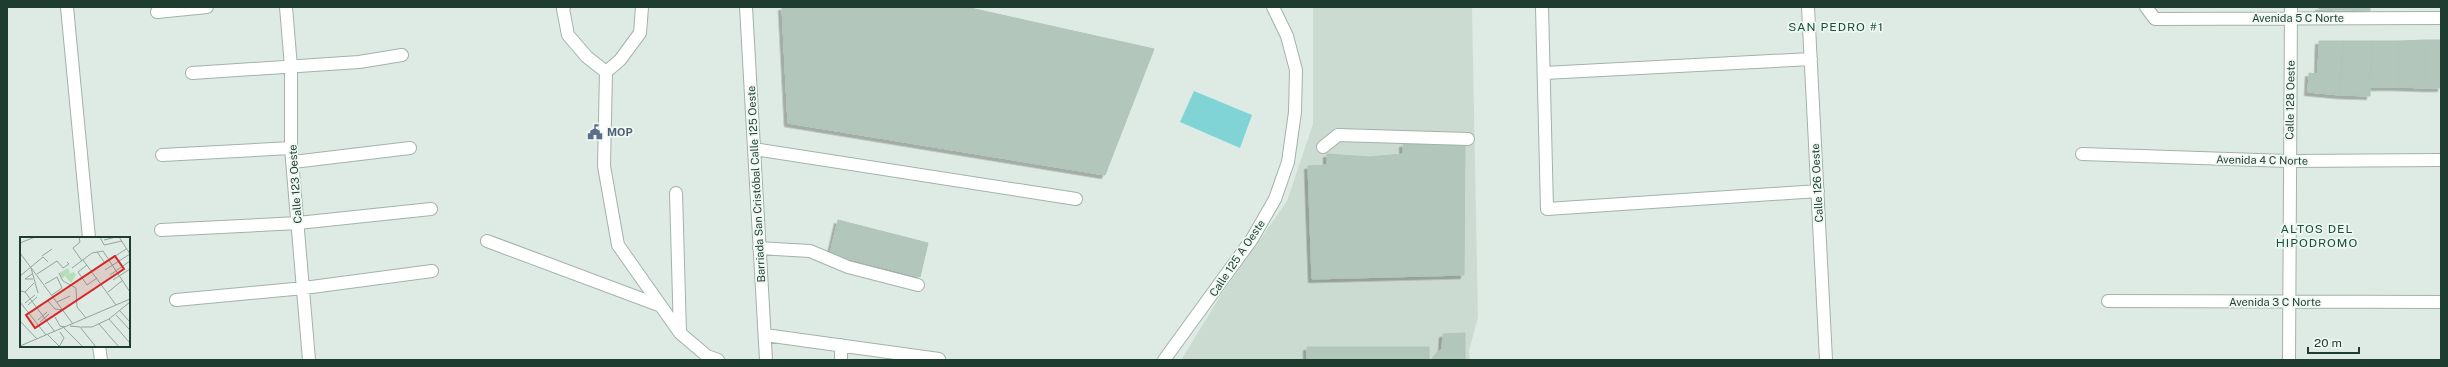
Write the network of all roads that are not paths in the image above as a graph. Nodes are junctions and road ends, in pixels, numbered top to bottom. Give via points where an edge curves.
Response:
1 (67, 7) edge
2 (207, 7) edge
3 (286, 7) edge
4 (642, 7) edge
5 (746, 7) edge
6 (1273, 7) edge
7 (1542, 7) edge
8 (1808, 7) edge
9 (2146, 7) edge
10 (562, 8) edge
11 (157, 12) dead end
12 (2291, 12) edge
13 (2441, 18) edge
14 (402, 56) dead end
15 (1811, 59) junction
16 (291, 67) junction
17 (606, 72) junction
18 (192, 73) dead end
19 (1544, 73) junction
20 (1468, 139) dead end
21 (292, 148) junction
22 (410, 148) dead end
23 (1324, 148) dead end
24 (754, 149) junction
25 (2082, 154) dead end
26 (162, 155) dead end
27 (2441, 160) edge
28 (2289, 161) junction
29 (293, 162) junction
30 (1818, 191) junction
31 (676, 194) dead end
32 (1076, 199) dead end
33 (431, 209) dead end
34 (298, 223) junction
35 (161, 230) dead end
36 (89, 237) edge
37 (488, 241) dead end
38 (759, 248) junction
39 (432, 271) dead end
40 (918, 285) dead end
41 (304, 288) junction
42 (176, 300) dead end
43 (2108, 301) dead end
44 (2290, 302) junction
45 (2441, 302) edge
46 (661, 306) junction
47 (680, 333) junction
48 (764, 335) junction
49 (841, 345) junction
50 (99, 347) edge
51 (939, 359) dead end
52 (101, 360) edge
53 (309, 360) edge
54 (718, 360) edge
55 (766, 360) edge
56 (841, 360) edge
57 (1164, 360) edge
58 (1826, 360) edge
59 (2289, 360) edge

1 - 36 street
2 - 11 street
3 - 16 street, Calle 123 Oeste
4 - 17 street via 640,33 620,60
5 - 24 street, Barriada San Cristóbal Calle 125 Oeste
6 - 57 street, Calle 125 A Oeste via 1287,36 1296,70 1295,112 1288,162 1275,199 1252,239
7 - 19 street
8 - 15 street, Calle 126 Oeste
9 - 12 street, Avenida 5 C Norte via 2155,20
10 - 17 street via 568,36 587,57
12 - 13 street, Avenida 5 C Norte
12 - 28 street, Calle 128 Oeste
14 - 16 street
15 - 19 street
15 - 30 street, Calle 126 Oeste
16 - 18 street
16 - 21 street, Calle 123 Oeste
17 - 46 street via 604,166 618,245
19 - 30 street via 1547,209
20 - 23 street via 1338,135
21 - 26 street
21 - 29 street, Calle 123 Oeste
22 - 29 street
24 - 32 street
24 - 38 street, Barriada San Cristóbal Calle 125 Oeste
25 - 28 street, Avenida 4 C Norte
27 - 28 street, Avenida 4 C Norte
28 - 44 street, Calle 128 Oeste
29 - 34 street, Calle 123 Oeste
30 - 58 street, Calle 126 Oeste
31 - 47 street
33 - 34 street
34 - 35 street
34 - 41 street, Calle 123 Oeste
37 - 46 street
38 - 40 street via 810,251 848,267
38 - 48 street, Barriada San Cristóbal Calle 125 Oeste
39 - 41 street
41 - 42 street
41 - 53 street, Calle 123 Oeste
43 - 44 street, Avenida 3 C Norte
44 - 45 street, Avenida 3 C Norte
44 - 59 street, Calle 128 Oeste
46 - 47 street
47 - 54 street via 707,356
48 - 49 street
48 - 55 street, Barriada San Cristóbal Calle 125 Oeste
49 - 51 street
49 - 56 street
50 - 52 street

